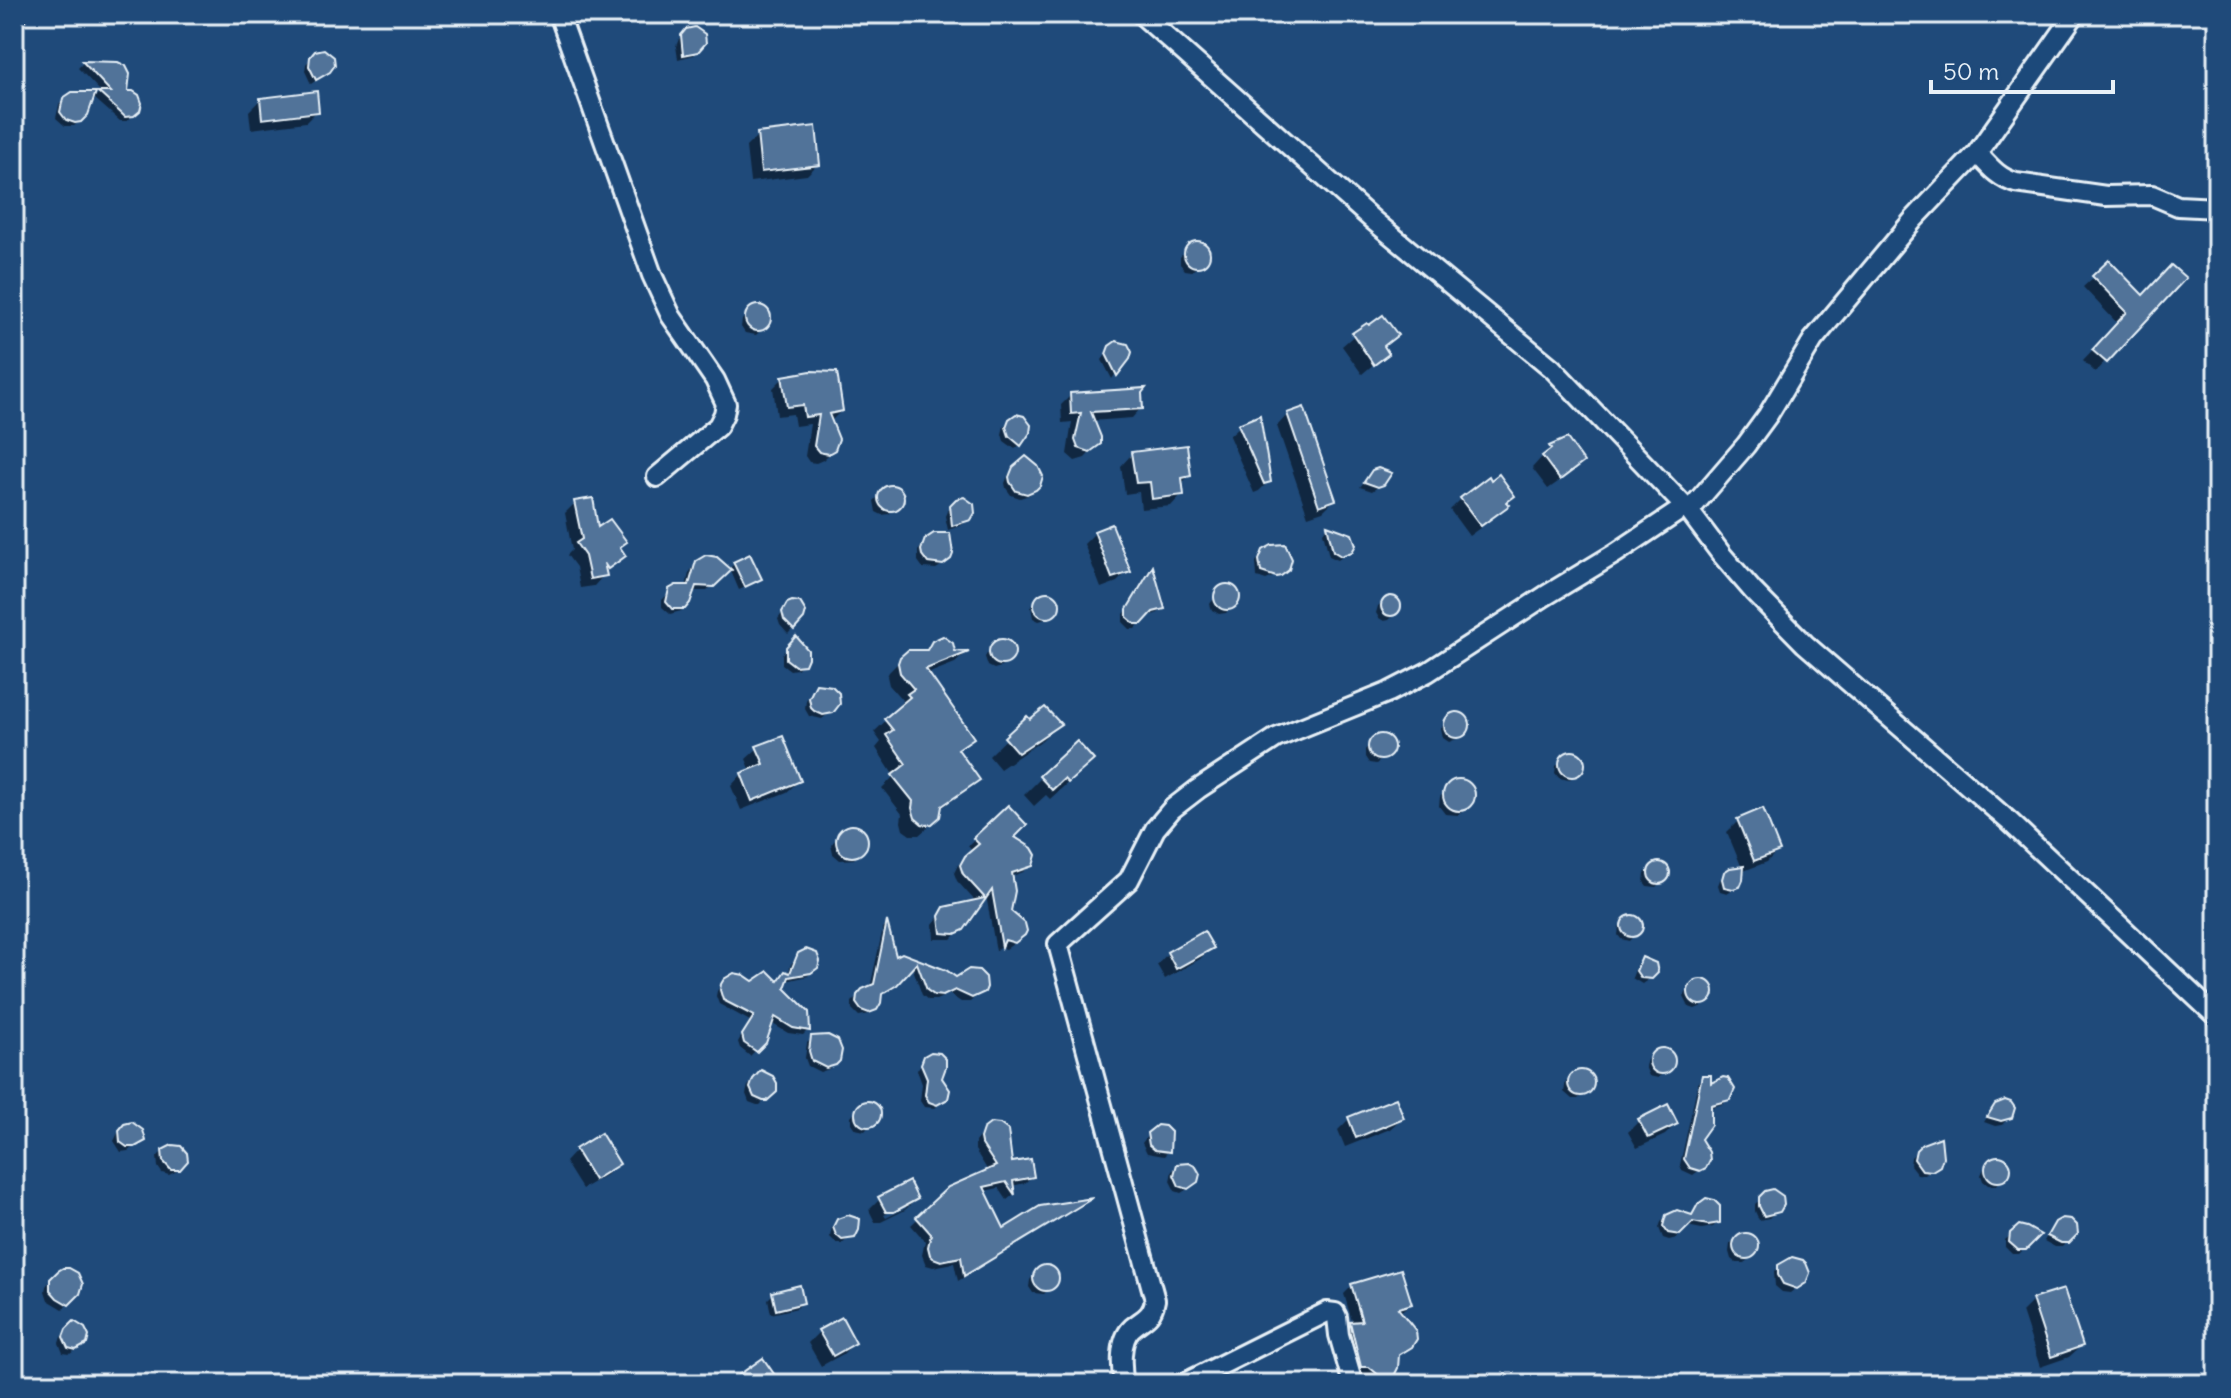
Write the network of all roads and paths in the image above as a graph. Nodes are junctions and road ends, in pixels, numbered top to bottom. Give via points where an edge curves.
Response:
1 (559, 14) edge
2 (1141, 14) edge
3 (2075, 14) edge
4 (1977, 153) junction
5 (2217, 208) edge
6 (657, 477) dead end
7 (1687, 509) junction
8 (2217, 1017) edge
9 (1124, 1384) edge
10 (1183, 1384) edge
11 (1353, 1384) edge

1 - 6 street via 652,275 726,404 718,426
2 - 7 street via 1374,221 1552,368
3 - 4 street
4 - 5 street via 1995,173 2016,183 2106,196 2152,195 2178,206
4 - 7 street via 1813,340 1746,445
7 - 8 street via 1742,579 1805,644 2010,822
7 - 9 street via 1428,672 1276,738 1198,789 1155,829 1129,880 1058,944 1155,1300 1150,1316 1127,1335
10 - 11 street via 1327,1312 1337,1317

